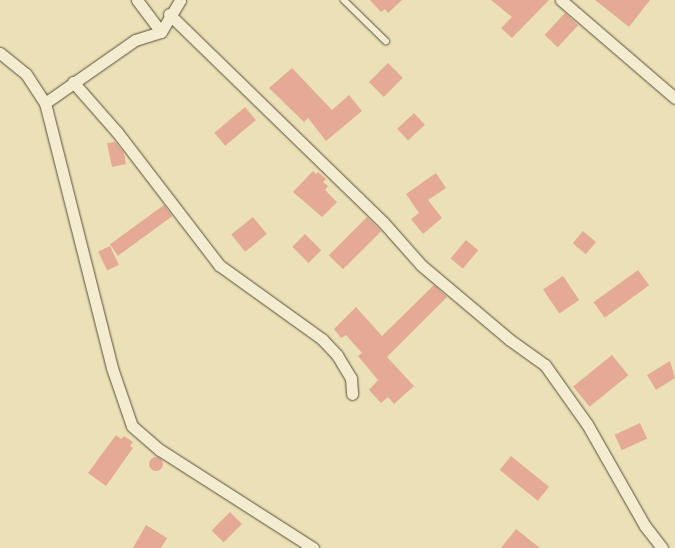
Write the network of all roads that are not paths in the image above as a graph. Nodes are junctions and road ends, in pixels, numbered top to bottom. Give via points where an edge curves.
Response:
1 (137, 0) edge
2 (180, 0) edge
3 (344, 0) edge
4 (561, 0) edge
5 (169, 14) junction
6 (162, 32) junction
7 (386, 40) dead end
8 (0, 53) edge
9 (73, 82) junction
10 (675, 98) edge
11 (45, 103) junction
12 (352, 394) dead end
13 (313, 548) edge
14 (662, 548) edge

1 - 6 street
2 - 5 street
3 - 7 lane
4 - 10 street
5 - 6 street
5 - 14 street via 384,222 420,266 545,365 587,424 645,526
6 - 9 street via 135,40
8 - 11 street via 26,74
9 - 11 street
9 - 12 street via 117,132 220,265 322,339 337,355 351,378
11 - 13 street via 112,368 132,426 160,450

